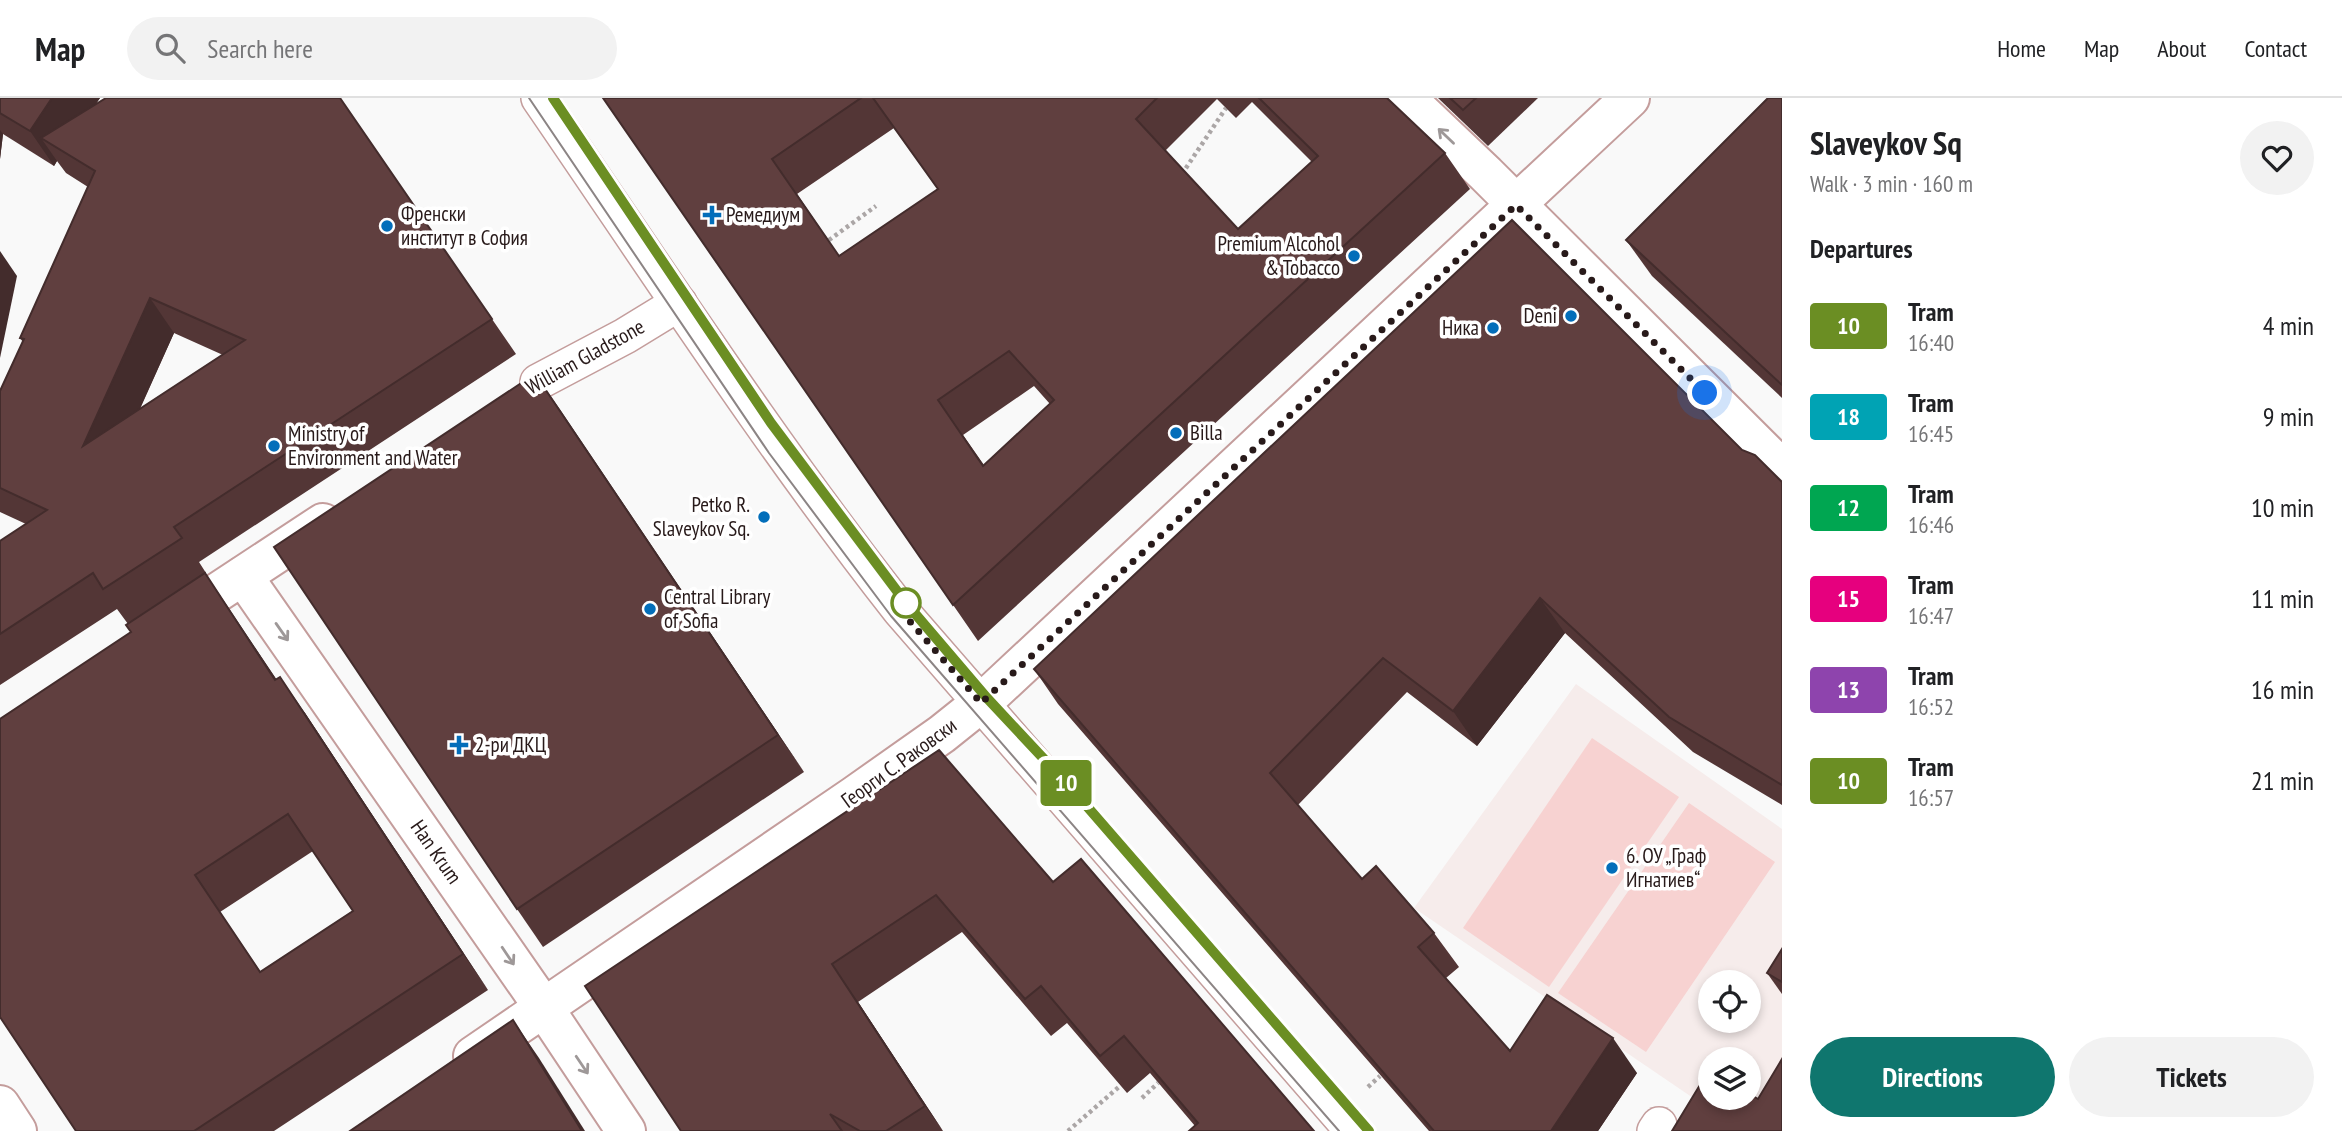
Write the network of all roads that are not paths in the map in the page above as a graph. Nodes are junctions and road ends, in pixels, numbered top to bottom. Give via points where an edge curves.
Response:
1 (539, 98) edge
2 (1406, 98) edge
3 (1630, 98) edge
4 (1516, 205) junction
5 (679, 303) junction
6 (538, 382) joint
7 (504, 405) edge
8 (1782, 469) edge
9 (357, 501) edge
10 (243, 576) junction
11 (147, 638) edge
12 (981, 703) junction
13 (544, 1008) junction
14 (441, 1077) edge
15 (0, 1105) edge
16 (18, 1131) edge
17 (626, 1131) edge
18 (1353, 1131) edge

1 - 5 street
4 -> 2 street
3 - 4 street, Георги С. Раковски
4 - 8 street
4 - 12 street, Георги С. Раковски
5 - 6 street, William Gladstone
5 - 12 street via 834,527
6 - 7 street, William Gladstone
9 - 10 street
10 - 11 street
10 -> 13 street, Han Krum
12 - 13 street, Георги С. Раковски
12 - 18 street
13 - 14 street, Георги С. Раковски
13 -> 17 street, Han Krum
15 - 16 street

